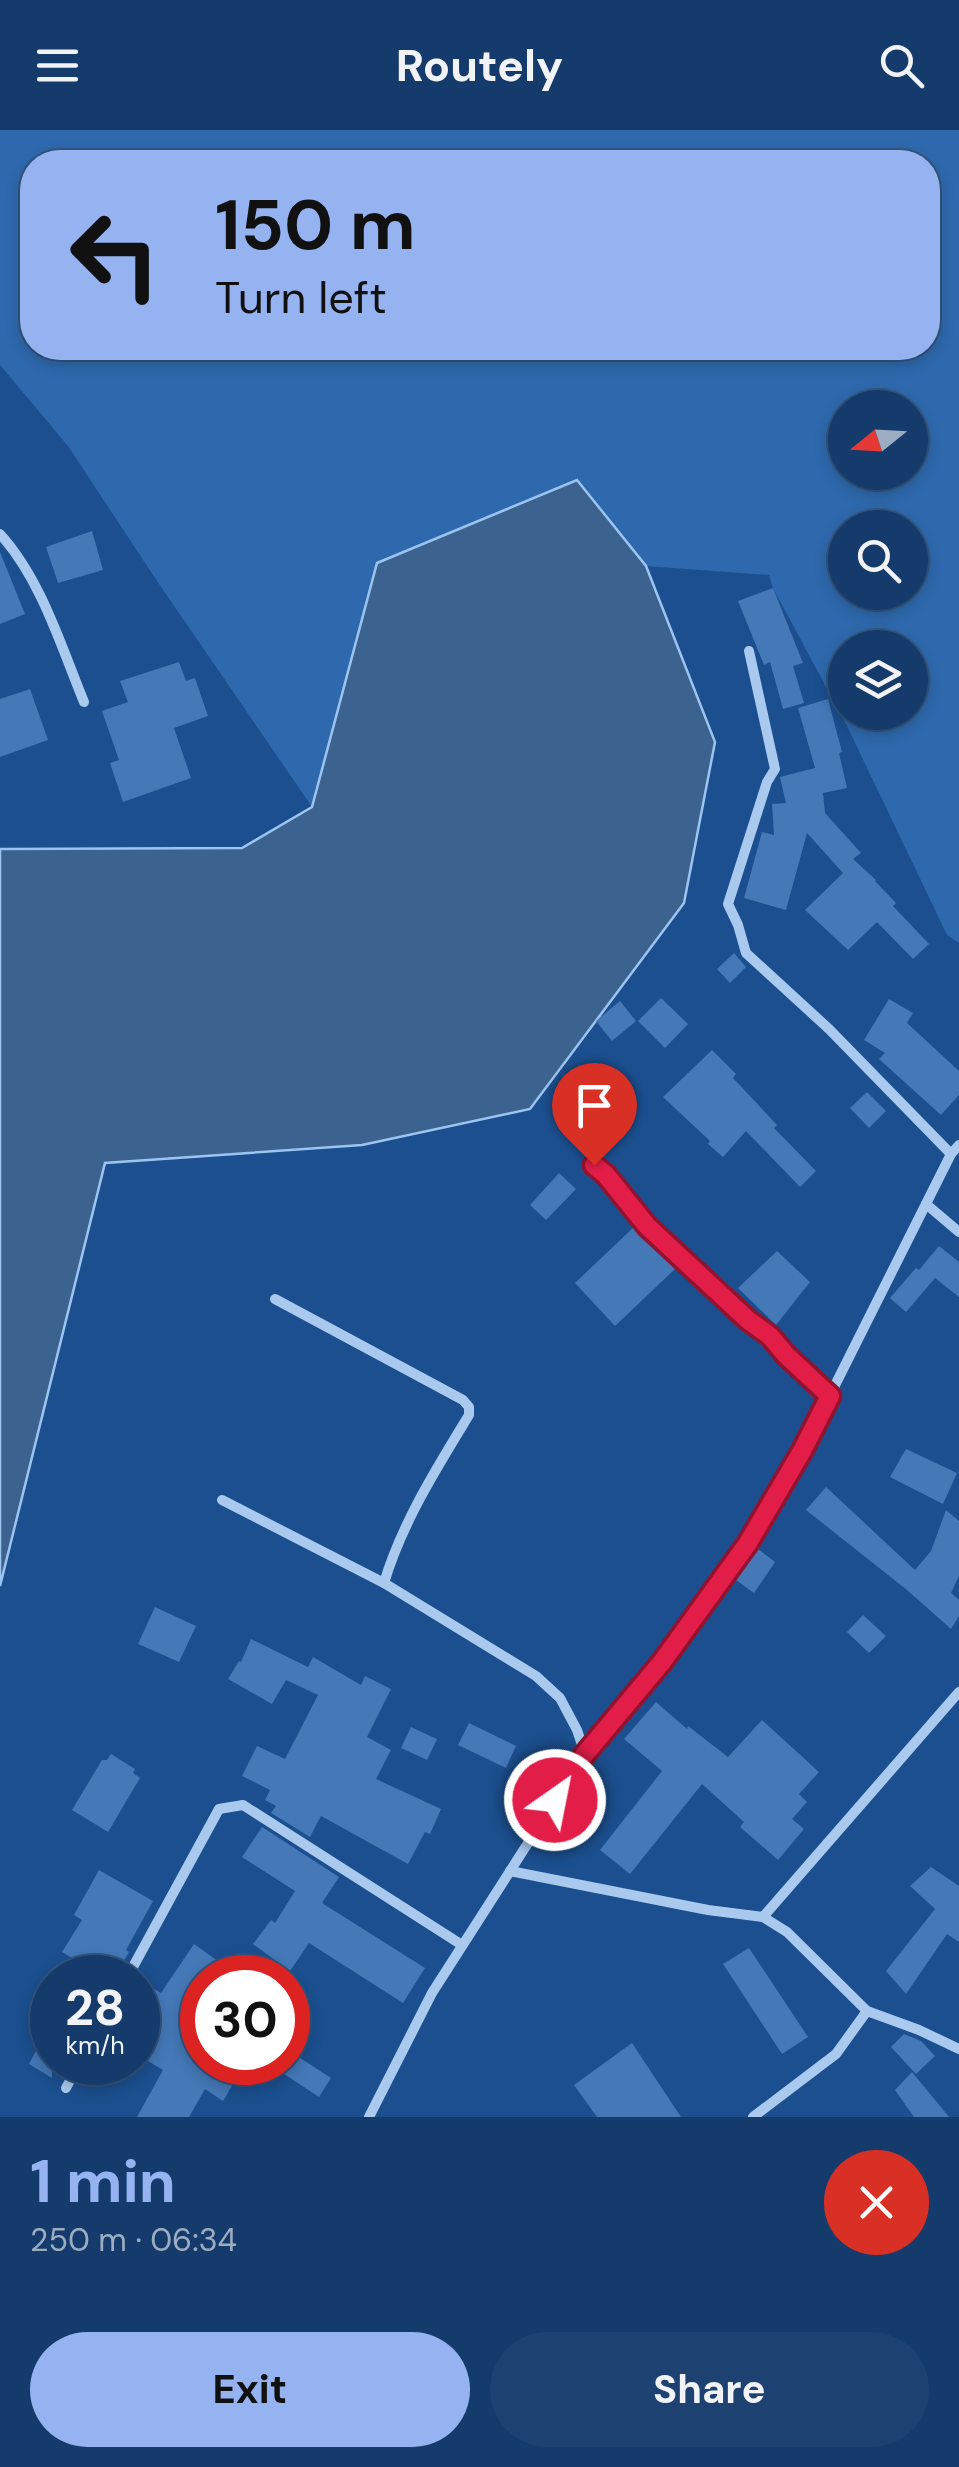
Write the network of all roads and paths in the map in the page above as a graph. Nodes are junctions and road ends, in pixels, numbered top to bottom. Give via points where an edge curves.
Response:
1 (0, 534) edge
2 (749, 651) dead end
3 (84, 702) dead end
4 (955, 1150) edge
5 (594, 1165) dead end
6 (926, 1204) junction
7 (959, 1232) edge
8 (275, 1299) dead end
9 (830, 1396) junction
10 (222, 1500) dead end
11 (384, 1583) junction
12 (959, 1692) edge
13 (585, 1754) junction
14 (510, 1871) junction
15 (763, 1917) junction
16 (462, 1945) junction
17 (140, 1955) edge
18 (867, 2011) junction
19 (959, 2049) edge
20 (68, 2085) edge
21 (66, 2088) dead end
22 (369, 2117) edge
23 (753, 2117) edge

1 - 3 street via 32,578
2 - 4 street via 775,769 728,904 746,953
4 - 6 street
5 - 9 street via 647,1226
6 - 7 street
6 - 9 street
8 - 11 street via 469,1407 398,1542
9 - 13 street via 748,1543
10 - 11 street
11 - 13 street via 536,1676 560,1698
12 - 15 street
13 - 14 street
14 - 15 street
14 - 16 street
15 - 18 street
16 - 17 street via 243,1805 219,1809
16 - 22 street
18 - 19 street
18 - 23 street via 836,2054
20 - 21 street

